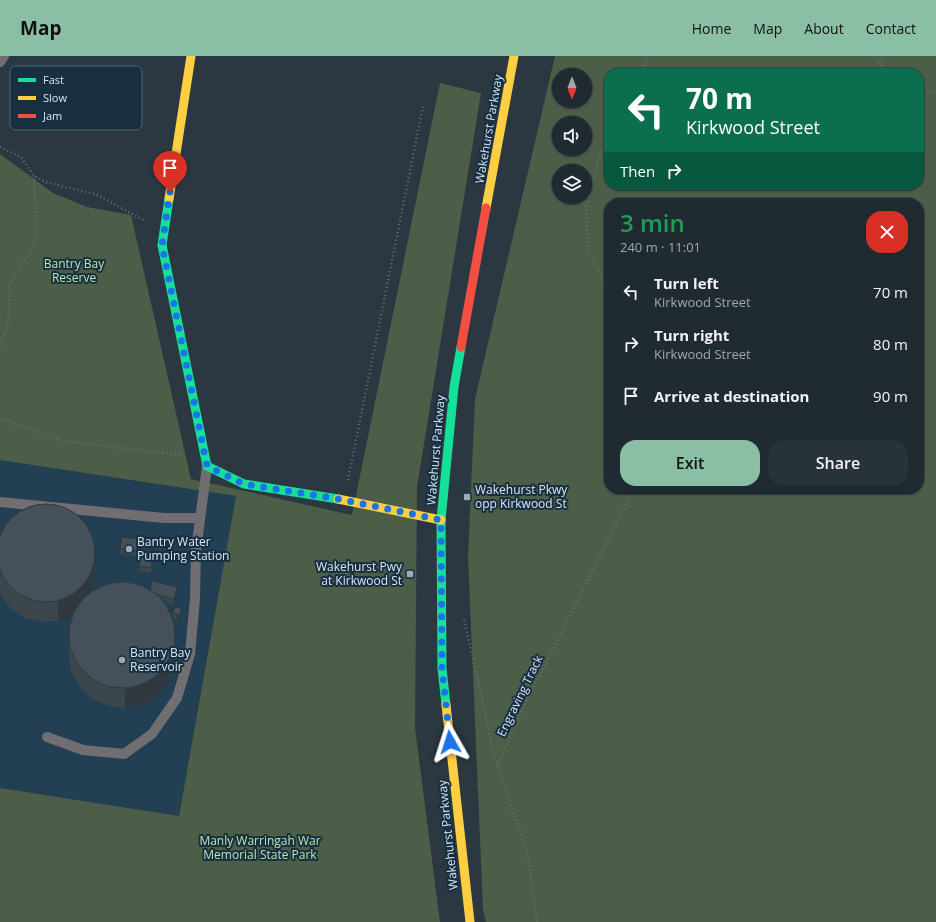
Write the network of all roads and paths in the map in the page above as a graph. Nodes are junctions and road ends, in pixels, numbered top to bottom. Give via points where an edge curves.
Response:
1 (4, 56) edge
2 (191, 56) edge
3 (514, 56) edge
4 (648, 56) edge
5 (882, 56) edge
6 (0, 62) edge
7 (642, 68) edge
8 (884, 68) edge
9 (924, 90) edge
10 (936, 94) edge
11 (423, 106) dead end
12 (0, 147) edge
13 (604, 147) edge
14 (34, 176) junction
15 (166, 222) junction
16 (604, 282) edge
17 (0, 347) edge
18 (0, 418) edge
19 (207, 466) junction
20 (628, 494) edge
21 (344, 500) junction
22 (0, 502) edge
23 (200, 518) junction
24 (441, 520) junction
25 (464, 620) dead end
26 (47, 737) dead end
27 (498, 766) junction
28 (470, 922) edge
29 (537, 922) edge

1 - 6 lane
2 - 15 main road
3 - 24 main road, Wakehurst Parkway via 454,387
4 - 7 path
5 - 8 path via 878,64
9 - 10 path
11 - 21 path
12 - 14 path via 21,158
13 - 16 path via 586,207 588,249
14 - 15 path via 46,182 98,195 146,221
14 - 17 path via 36,242 10,284 8,327
15 - 19 main road via 162,245
18 - 19 path via 61,441 184,455
19 - 21 main road via 244,484
19 - 23 lane
20 - 27 path, Engraving Track via 626,505 516,722
21 - 24 main road
22 - 23 lane via 164,518
23 - 26 lane via 190,654 176,698 152,734 124,754 83,750
24 - 28 main road, Wakehurst Parkway via 442,668
25 - 27 path
27 - 29 path via 528,856

